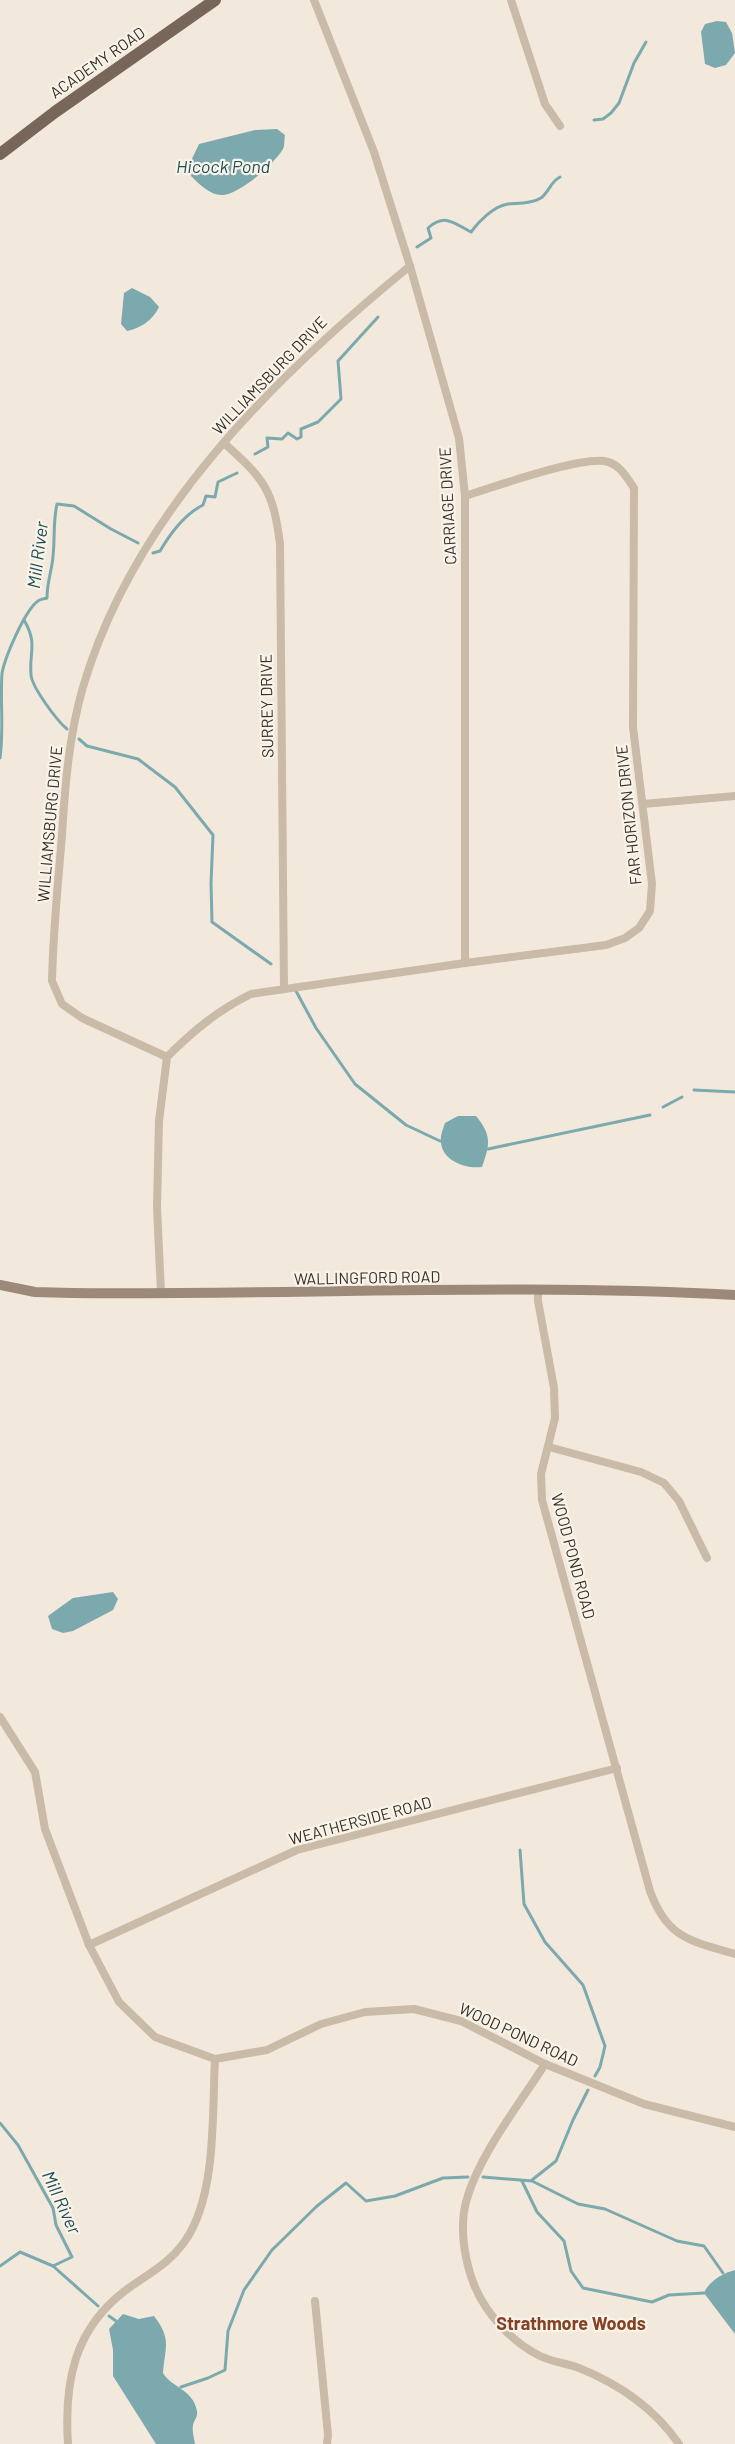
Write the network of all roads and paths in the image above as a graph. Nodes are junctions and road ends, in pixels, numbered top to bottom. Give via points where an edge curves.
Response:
1 (215, 0) edge
2 (314, 0) edge
3 (511, 0) edge
4 (560, 126) dead end
5 (0, 154) edge
6 (410, 266) junction
7 (224, 443) junction
8 (465, 496) junction
9 (735, 796) edge
10 (643, 804) junction
11 (465, 963) junction
12 (284, 988) junction
13 (167, 1057) junction
14 (0, 1285) edge
15 (538, 1289) junction
16 (161, 1293) junction
17 (735, 1295) edge
18 (549, 1447) junction
19 (707, 1558) dead end
20 (0, 1717) edge
21 (617, 1768) junction
22 (89, 1945) junction
23 (735, 1954) edge
24 (215, 2059) junction
25 (545, 2064) junction
26 (735, 2127) edge
27 (315, 2301) dead end
28 (68, 2444) edge
29 (327, 2444) edge
30 (679, 2444) edge

1 - 5 main road, ACADEMY ROAD
2 - 6 street, CARRIAGE DRIVE via 374,152
3 - 4 street via 545,104
6 - 7 street, WILLIAMSBURG DRIVE via 344,321
6 - 8 street, CARRIAGE DRIVE via 459,438
7 - 12 street, SURREY DRIVE via 250,466 267,489 280,544
7 - 13 street, WILLIAMSBURG DRIVE via 156,531 110,616 83,687 68,758 52,981 62,1004 82,1018
8 - 10 street, FAR HORIZON DRIVE via 553,469 599,460 620,468 634,488 633,728
8 - 11 street, CARRIAGE DRIVE
9 - 10 street
10 - 11 street, FAR HORIZON DRIVE via 652,884 650,911 639,927 625,939 606,945
11 - 12 street, FAR HORIZON DRIVE
12 - 13 street, FAR HORIZON DRIVE via 251,994 225,1006
13 - 16 street via 159,1121
14 - 16 street, WALLINGFORD ROAD via 35,1292
15 - 16 street, WALLINGFORD ROAD
15 - 17 street, WALLINGFORD ROAD
15 - 18 street, WOOD POND ROAD via 554,1388 555,1418
18 - 19 street via 641,1472 664,1483 680,1501
18 - 21 street, WOOD POND ROAD via 541,1474 542,1500
20 - 22 street, WOOD POND ROAD via 35,1772 45,1829
21 - 22 street, WEATHERSIDE ROAD via 297,1850
21 - 23 street, WOOD POND ROAD via 650,1891 661,1915 671,1929 696,1943
22 - 24 street, WOOD POND ROAD via 119,2002 155,2037
24 - 25 street, WOOD POND ROAD via 267,2050 321,2024 365,2012 414,2009 461,2021
24 - 28 street via 209,2164 199,2215 186,2240 168,2260 118,2297 91,2325 77,2353 69,2383
25 - 26 street, WOOD POND ROAD via 644,2104
25 - 30 street via 479,2168 465,2204 463,2232 469,2272 483,2304 504,2330 539,2356 612,2383 644,2405
27 - 29 street

